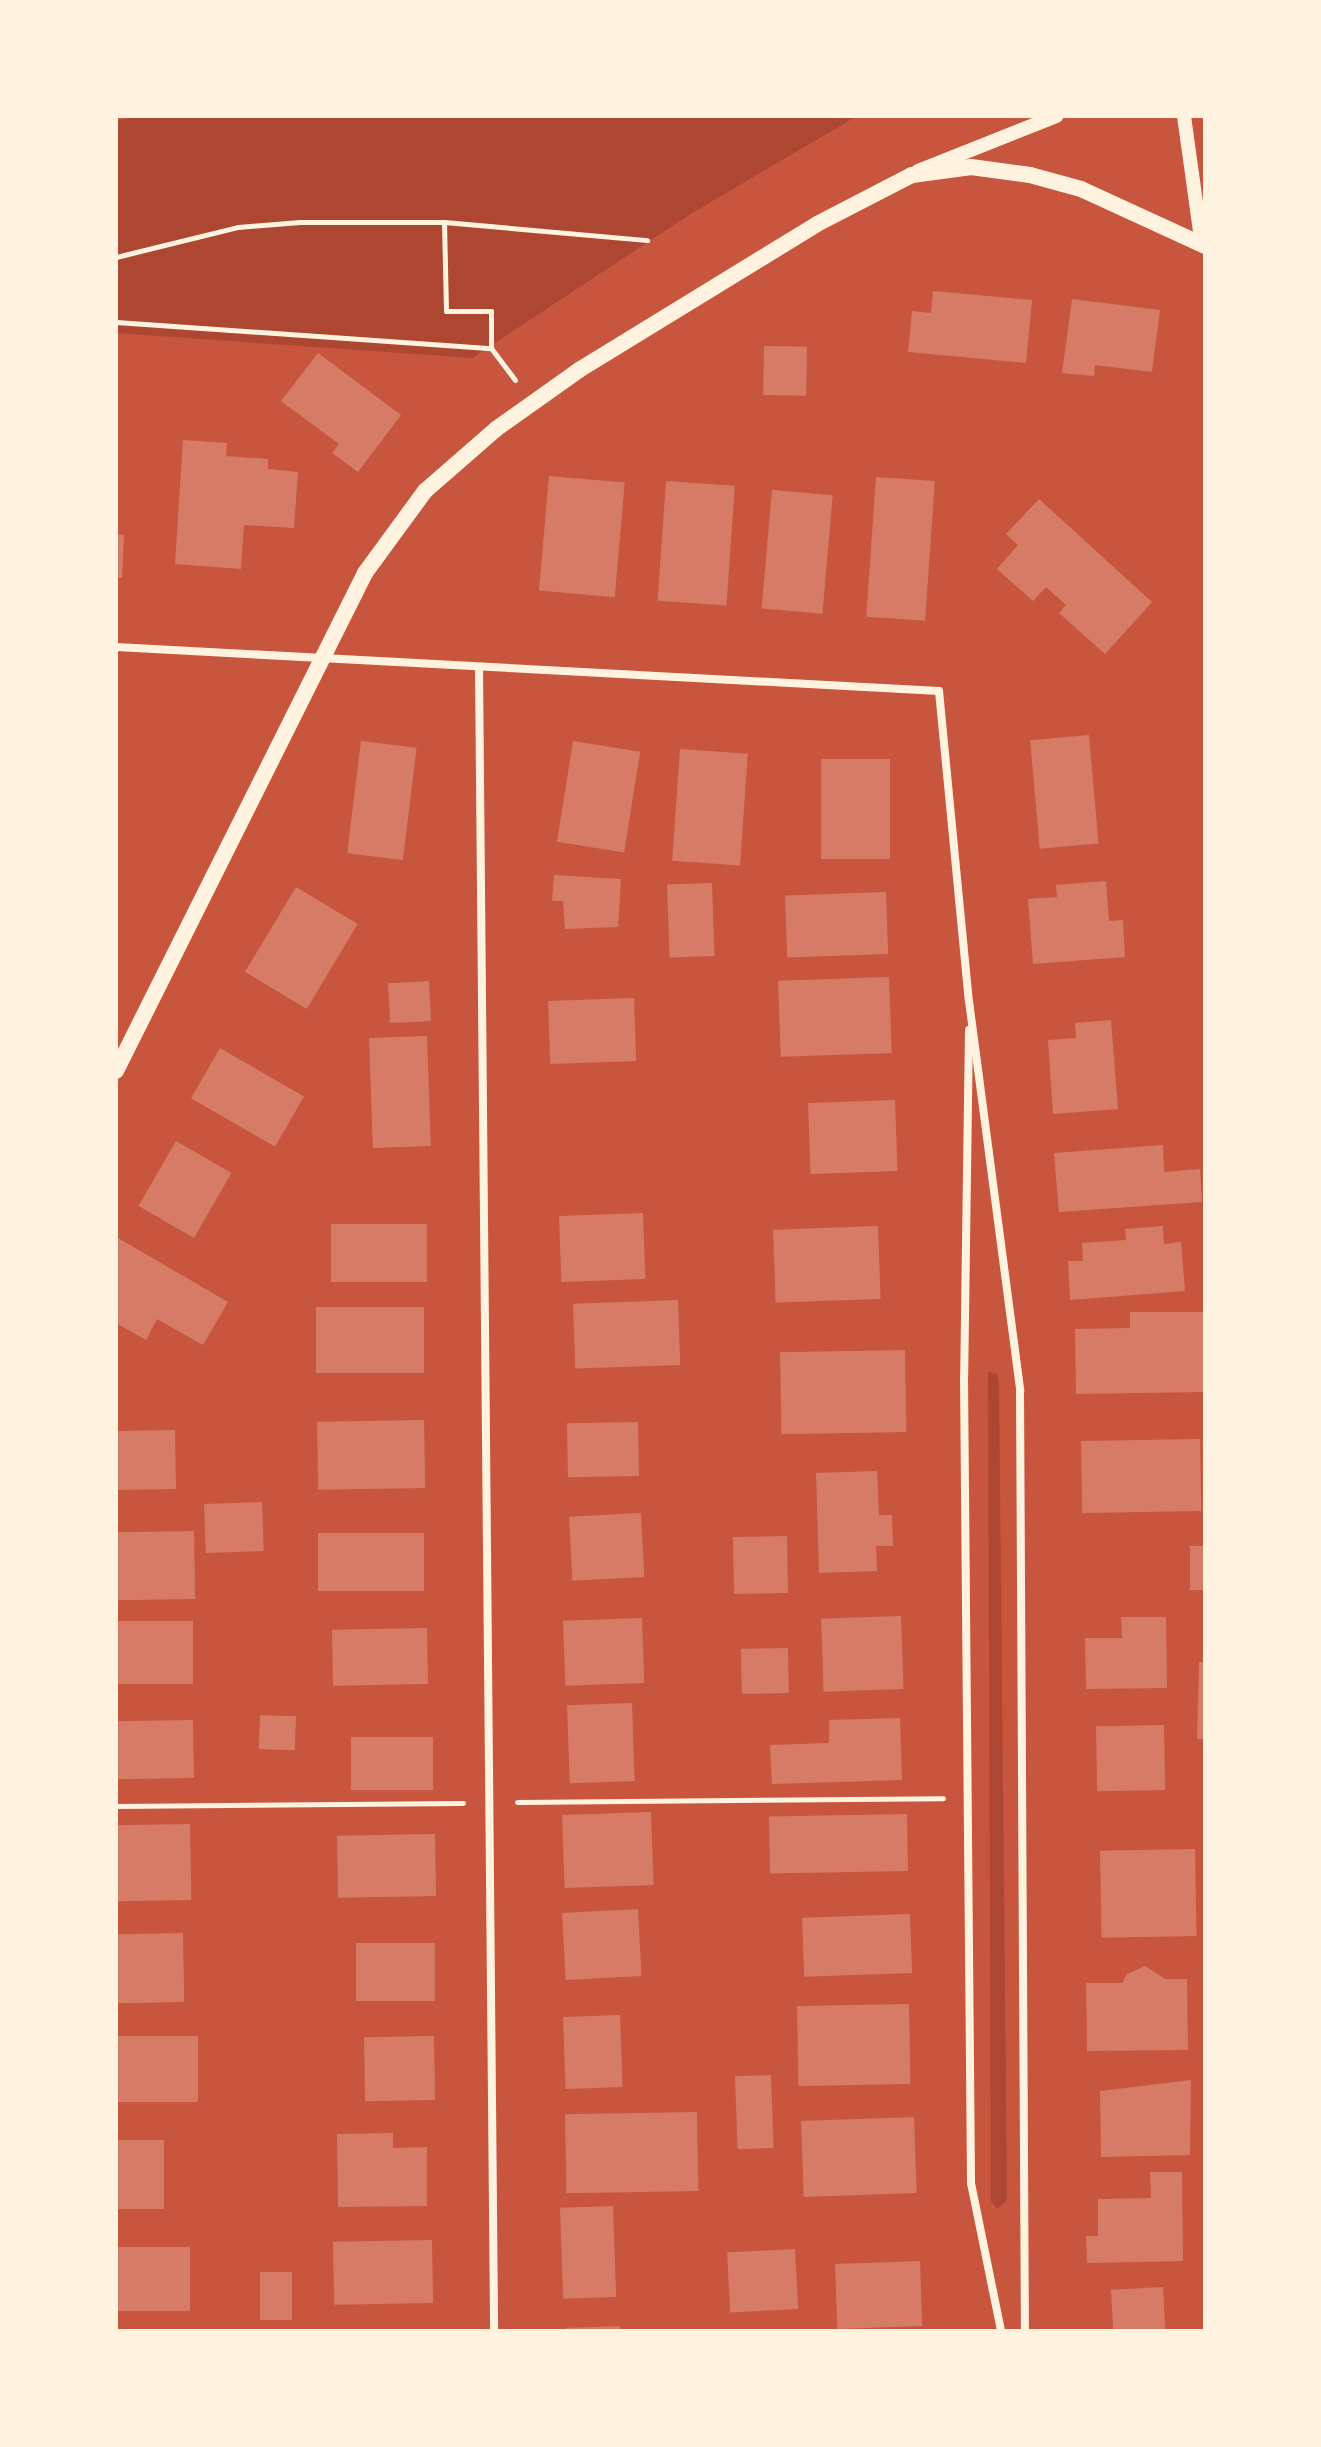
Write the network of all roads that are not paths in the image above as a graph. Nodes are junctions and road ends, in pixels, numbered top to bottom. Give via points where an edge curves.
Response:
1 (1056, 116) edge
2 (1184, 116) edge
3 (891, 181) junction
4 (1204, 246) edge
5 (116, 647) edge
6 (323, 658) junction
7 (479, 667) junction
8 (969, 1001) junction
9 (116, 1071) edge
10 (494, 2331) edge
11 (1001, 2331) edge
12 (1025, 2331) edge

1 - 3 street
2 - 4 street
3 - 4 main road via 951,168 1019,172 1081,189
3 - 6 main road via 532,402 441,474 392,529
5 - 6 street
6 - 7 street
6 - 9 main road
7 - 8 street via 939,691
7 - 10 street
8 - 11 street via 964,1377 971,2192
8 - 12 street via 1020,1391

